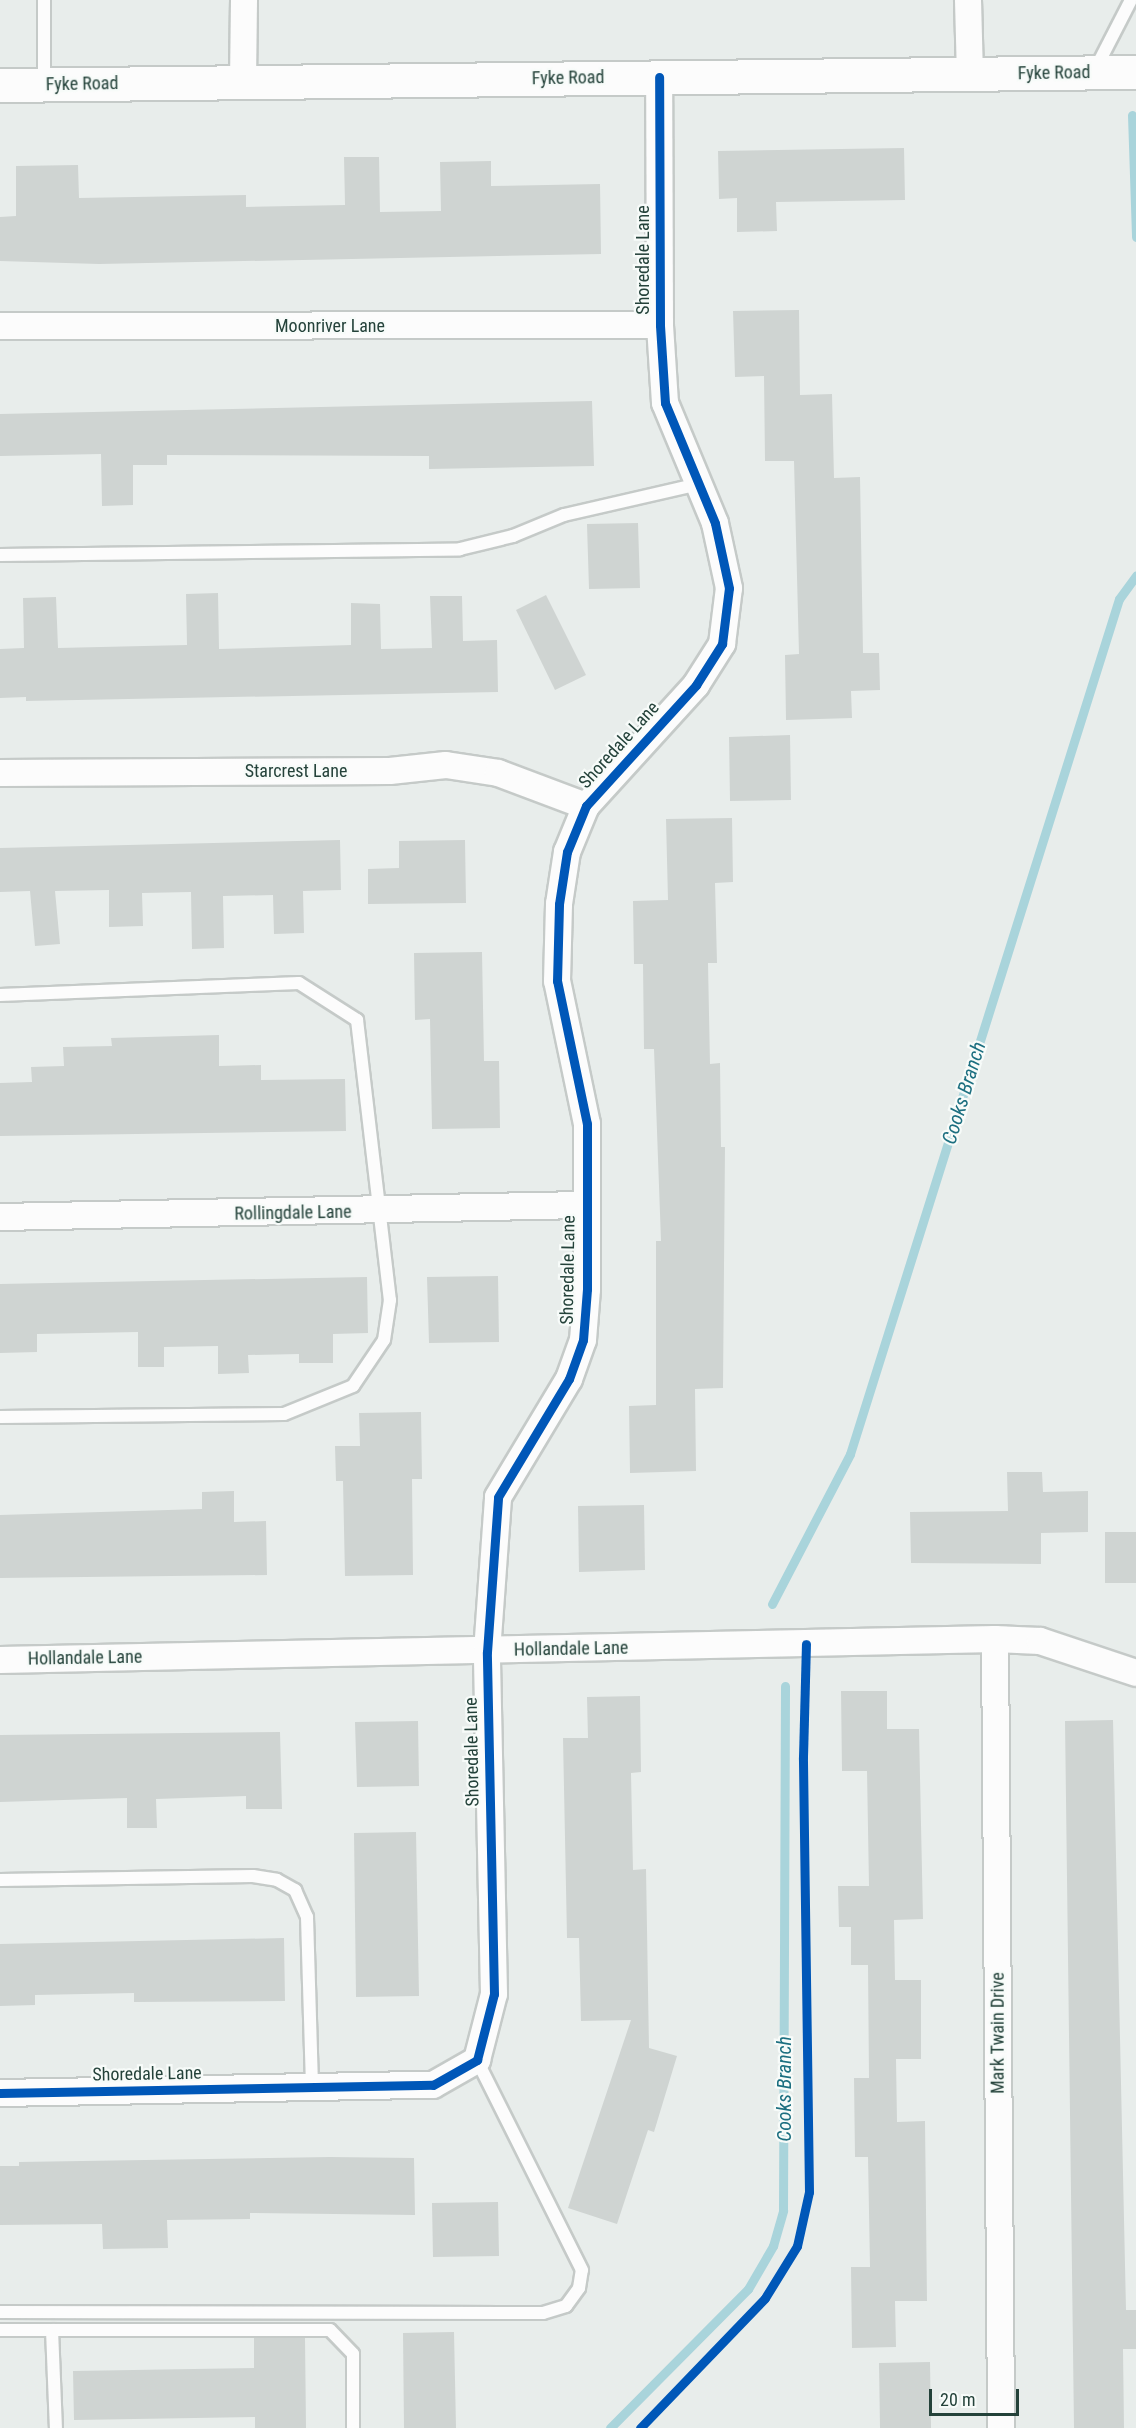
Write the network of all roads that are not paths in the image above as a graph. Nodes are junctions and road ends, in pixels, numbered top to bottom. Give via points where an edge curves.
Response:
1 (44, 0) edge
2 (244, 0) edge
3 (968, 0) edge
4 (1131, 0) edge
5 (1094, 72) junction
6 (1136, 72) edge
7 (970, 74) junction
8 (659, 77) junction
9 (243, 82) junction
10 (0, 84) edge
11 (44, 84) junction
12 (660, 325) junction
13 (0, 326) edge
14 (699, 484) junction
15 (0, 555) edge
16 (0, 773) edge
17 (586, 806) junction
18 (0, 995) edge
19 (585, 1205) junction
20 (377, 1211) junction
21 (0, 1217) edge
22 (0, 1417) edge
23 (995, 1639) junction
24 (487, 1652) junction
25 (0, 1660) edge
26 (1136, 1673) edge
27 (0, 1880) edge
28 (477, 2060) junction
29 (312, 2087) junction
30 (0, 2092) edge
31 (0, 2312) edge
32 (0, 2330) edge
33 (52, 2330) junction
34 (56, 2428) edge
35 (353, 2428) edge
36 (1001, 2428) edge

1 - 11 lane
2 - 9 street
3 - 7 street
4 - 5 lane
5 - 6 street, Fyke Road
5 - 7 street, Fyke Road
7 - 8 street, Fyke Road
8 - 9 street, Fyke Road
8 - 12 street, Shoredale Lane
9 - 11 street, Fyke Road
10 - 11 street, Fyke Road
12 - 13 street, Moonriver Lane
12 - 14 street, Shoredale Lane via 665,403
14 - 15 lane via 564,515 513,537 460,549
14 - 17 street, Shoredale Lane via 715,523 729,588 722,644 696,685
16 - 17 street, Starcrest Lane via 390,771 446,765 498,773
17 - 19 street, Shoredale Lane via 567,852 558,904 557,981 587,1124
18 - 20 lane via 299,984 333,1001 357,1020
19 - 20 street, Rollingdale Lane
19 - 24 street, Shoredale Lane via 587,1289 583,1341 569,1379 498,1497
20 - 21 street, Rollingdale Lane
20 - 22 lane via 390,1300 384,1341 353,1386 284,1414
23 - 24 street, Hollandale Lane
23 - 26 street, Hollandale Lane via 1040,1641
23 - 36 street, Mark Twain Drive
24 - 25 street, Hollandale Lane
24 - 28 street, Shoredale Lane via 494,1994
27 - 29 lane via 253,1876 277,1880 295,1890 307,1917
28 - 29 street, Shoredale Lane via 433,2085
28 - 31 lane via 582,2270 579,2288 566,2306 543,2313
29 - 30 street, Shoredale Lane
32 - 33 lane
33 - 34 lane
33 - 35 lane via 330,2330 353,2355

